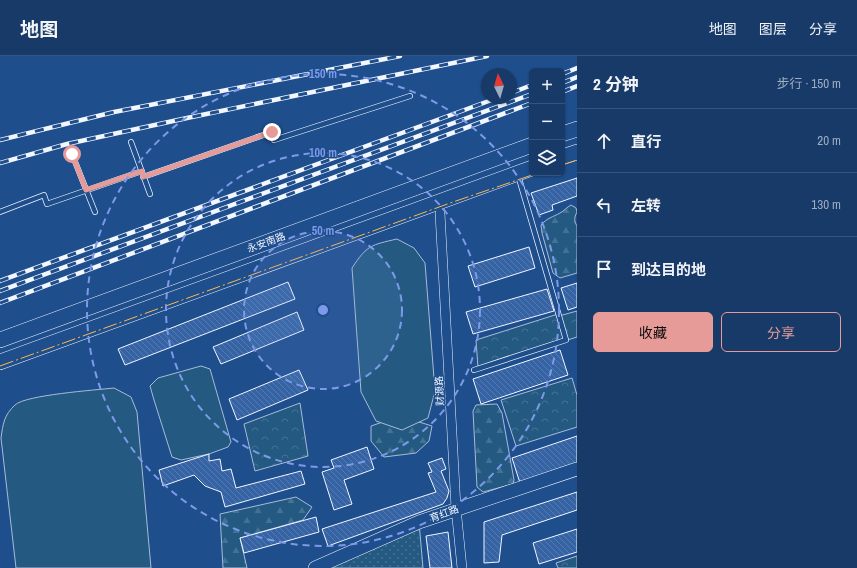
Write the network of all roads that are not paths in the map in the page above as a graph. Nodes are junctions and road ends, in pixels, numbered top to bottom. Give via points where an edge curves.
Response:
1 (410, 96) dead end
2 (577, 129) edge
3 (565, 133) edge
4 (131, 142) dead end
5 (529, 146) edge
6 (577, 152) edge
7 (72, 154) dead end
8 (565, 156) edge
9 (529, 169) edge
10 (142, 174) junction
11 (518, 174) junction
12 (86, 190) junction
13 (150, 194) dead end
14 (0, 212) edge
15 (95, 212) dead end
16 (440, 213) dead end
17 (0, 340) edge
18 (0, 362) edge
19 (474, 370) dead end
20 (577, 469) edge
21 (456, 508) junction
22 (315, 568) edge
23 (462, 568) edge

1 - 10 lane via 274,140 272,132
2 - 3 main road
4 - 10 lane
5 - 17 main road, 永安南路
6 - 8 main road
7 - 12 lane
9 - 11 main road
10 - 12 lane
10 - 13 lane
11 - 18 main road
11 - 19 lane via 566,340
12 - 14 lane via 47,204 44,195
12 - 15 lane
16 - 21 street, 财源路
20 - 21 street, 育红路
21 - 22 street, 育红路
21 - 23 street, 财源路

